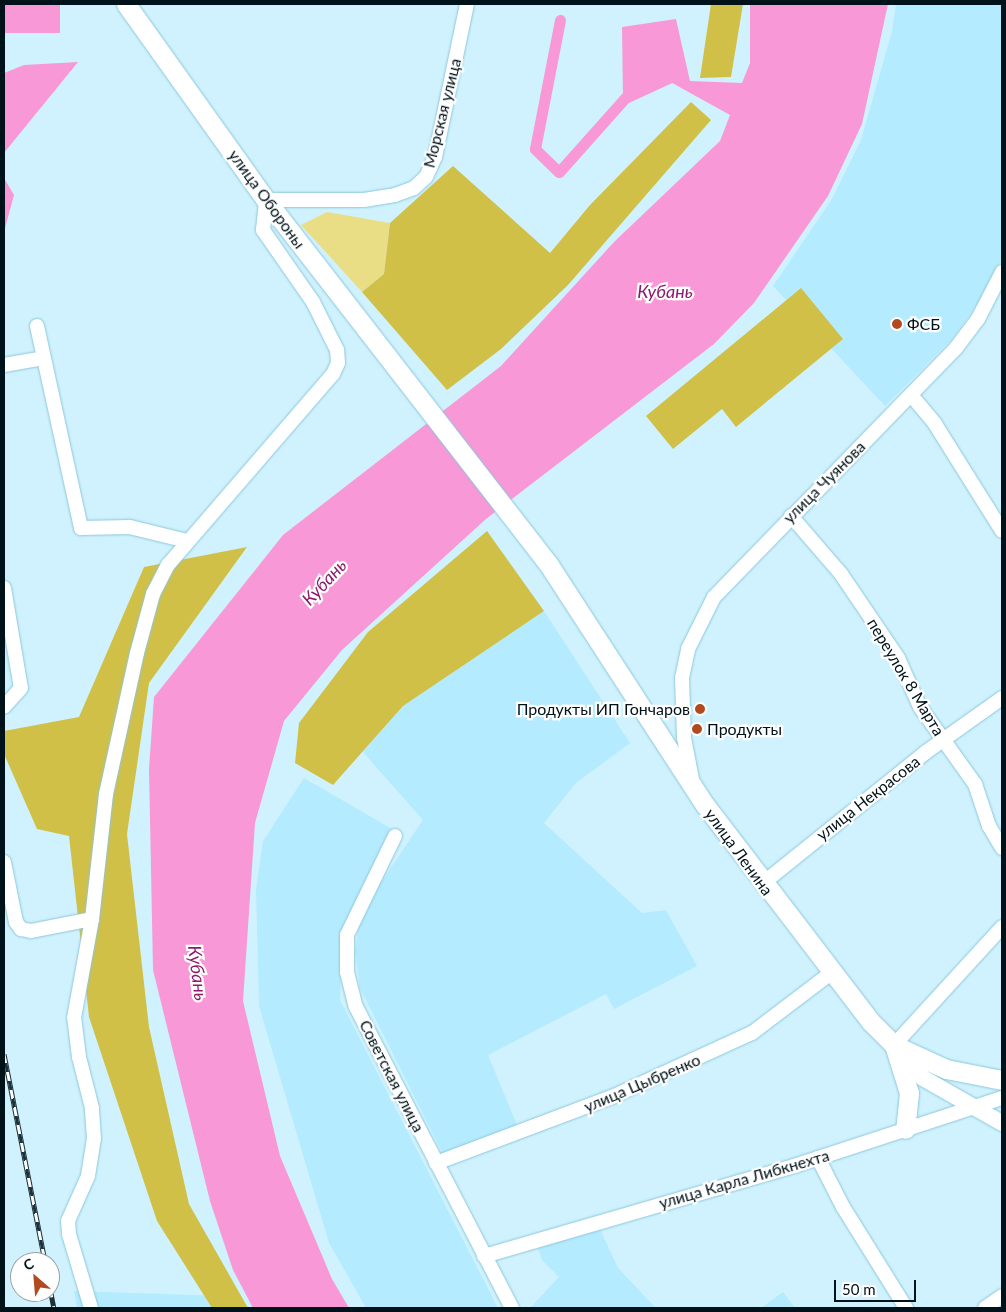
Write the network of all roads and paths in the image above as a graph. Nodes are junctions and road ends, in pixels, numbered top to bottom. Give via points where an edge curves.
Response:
1 (126, 4) edge
2 (467, 4) edge
3 (266, 200) junction
4 (1002, 272) edge
5 (999, 288) edge
6 (37, 326) dead end
7 (43, 358) junction
8 (4, 365) edge
9 (910, 395) junction
10 (791, 516) junction
11 (1002, 531) edge
12 (525, 534) joint
13 (187, 541) junction
14 (4, 588) edge
15 (1002, 698) edge
16 (4, 707) edge
17 (682, 709) junction
18 (944, 741) junction
19 (664, 745) junction
20 (693, 789) junction
21 (395, 836) dead end
22 (1002, 848) edge
23 (4, 862) edge
24 (762, 884) junction
25 (92, 919) junction
26 (1002, 927) edge
27 (831, 973) junction
28 (894, 1044) junction
29 (1002, 1080) edge
30 (1002, 1098) edge
31 (972, 1107) junction
32 (1002, 1123) edge
33 (905, 1129) junction
34 (818, 1158) junction
35 (436, 1163) junction
36 (484, 1256) junction
37 (1002, 1296) edge
38 (91, 1308) edge
39 (512, 1308) edge
40 (906, 1308) edge
41 (985, 1308) edge

1 - 3 main road, улица Обороны
2 - 3 street, Морская улица via 434,157 426,177 414,188 364,200
3 - 12 main road, улица Обороны
3 - 13 street via 263,230 313,302 337,350 338,362 333,374
4 - 5 street, улица Чуянова
5 - 9 street, улица Чуянова via 978,319
6 - 7 street
7 - 8 street
7 - 13 street via 80,528 130,527
9 - 10 street, улица Чуянова
9 - 11 street via 950,446
10 - 17 street, улица Чуянова via 714,597 698,625 686,659
10 - 18 street, переулок 8 Марта via 840,574 898,658 920,707
12 - 19 main road, улица Ленина via 614,662
13 - 25 street via 168,565 153,594 137,653 106,794
14 - 16 street via 21,688
15 - 18 street, улица Некрасова
17 - 19 street, улица Чуянова
17 - 20 street, улица Чуянова
18 - 22 street, переулок 8 Марта via 975,784 989,826
18 - 24 street, улица Некрасова
19 - 20 main road, улица Ленина
20 - 24 main road, улица Ленина
21 - 35 street, Советская улица via 347,935 347,972 356,1007
23 - 25 street via 16,922 21,929 31,931
24 - 27 main road, улица Ленина
25 - 38 street via 74,1018 78,1057 92,1108 94,1139 88,1176 68,1221 78,1274
26 - 28 street
27 - 28 main road, улица Ленина via 871,1022
27 - 35 street, улица Цыбренко via 776,1018 726,1046 612,1098
28 - 29 main road via 946,1069
28 - 31 street, улица Ленина via 923,1078
28 - 33 main road via 909,1093
30 - 31 street, улица Карла Либкнехта
31 - 32 street, улица Ленина
31 - 33 street, улица Карла Либкнехта
33 - 34 street, улица Карла Либкнехта
34 - 36 street, улица Карла Либкнехта
34 - 40 street via 843,1207
35 - 36 street, Советская улица
36 - 39 street, Советская улица
37 - 41 street

